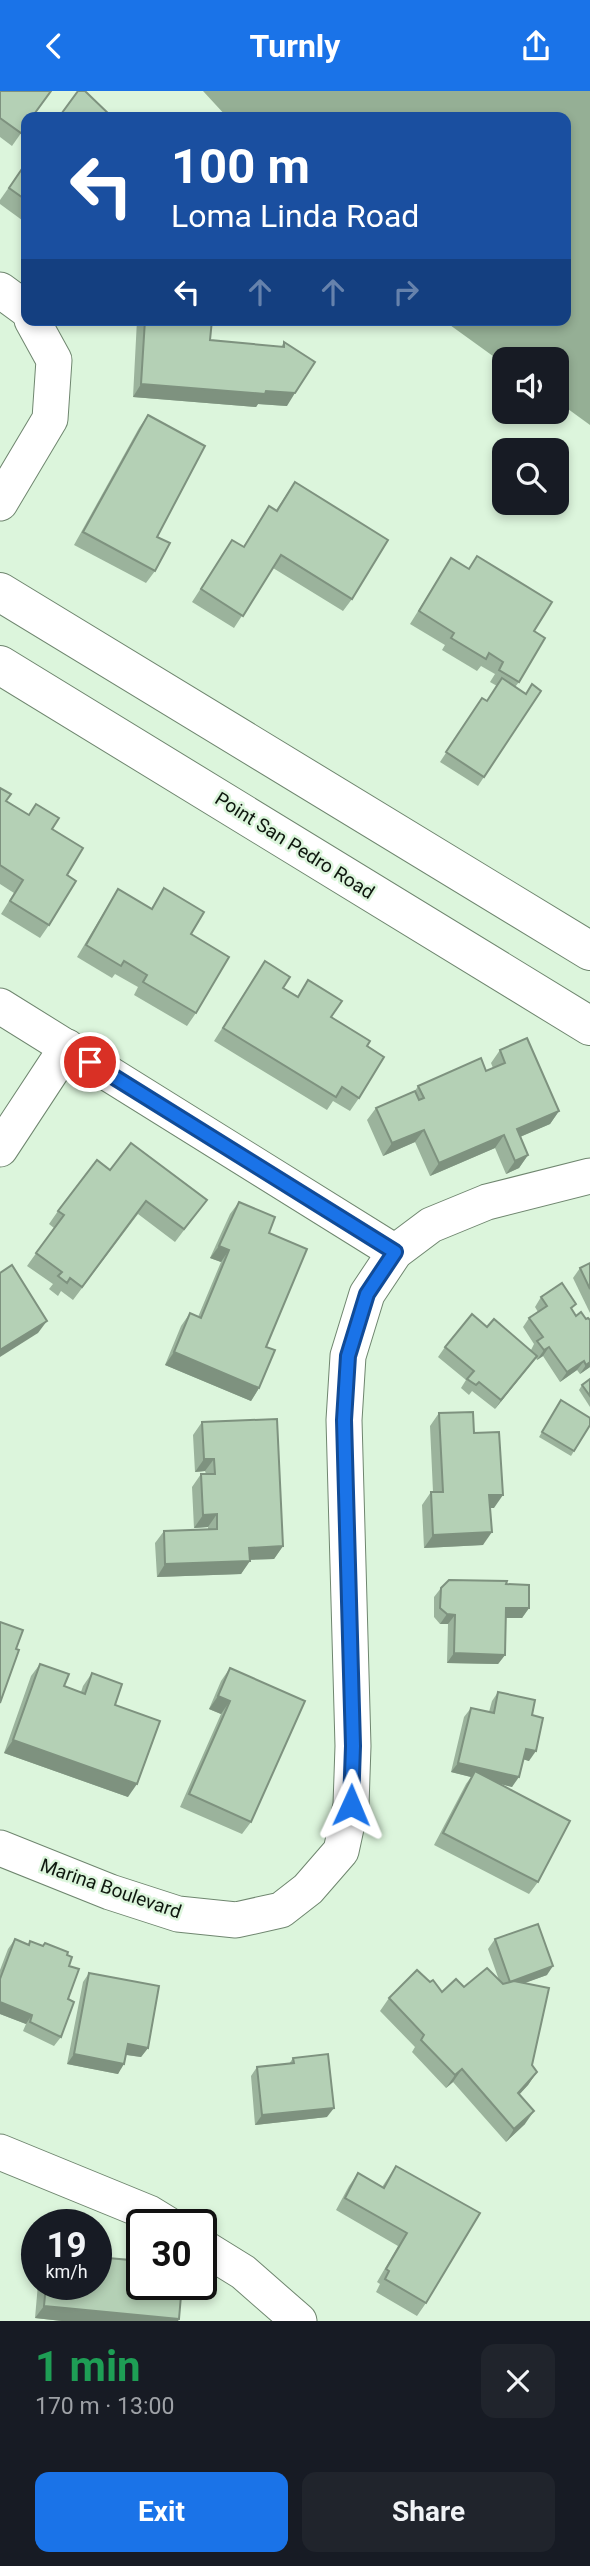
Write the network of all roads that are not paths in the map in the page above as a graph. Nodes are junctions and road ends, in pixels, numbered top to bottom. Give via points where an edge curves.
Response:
1 (0, 291) edge
2 (21, 306) edge
3 (35, 326) edge
4 (0, 503) edge
5 (0, 592) edge
6 (0, 665) edge
7 (590, 951) edge
8 (0, 1006) edge
9 (590, 1026) edge
10 (67, 1047) junction
11 (0, 1149) edge
12 (590, 1176) edge
13 (395, 1252) junction
14 (0, 1848) edge
15 (0, 2152) edge
16 (139, 2209) edge
17 (217, 2256) edge
18 (299, 2321) edge

1 - 2 street
3 - 4 street via 54,360 50,419
5 - 7 main road
6 - 9 main road, Point San Pedro Road
8 - 10 street
10 - 11 street
10 - 13 street
12 - 13 street, Marina Boulevard via 487,1202 431,1225
13 - 14 street, Marina Boulevard via 367,1294 348,1356 344,1420 353,1746 351,1805 341,1851 308,1889 281,1910 236,1920 178,1914
15 - 16 street
17 - 18 street via 243,2272

